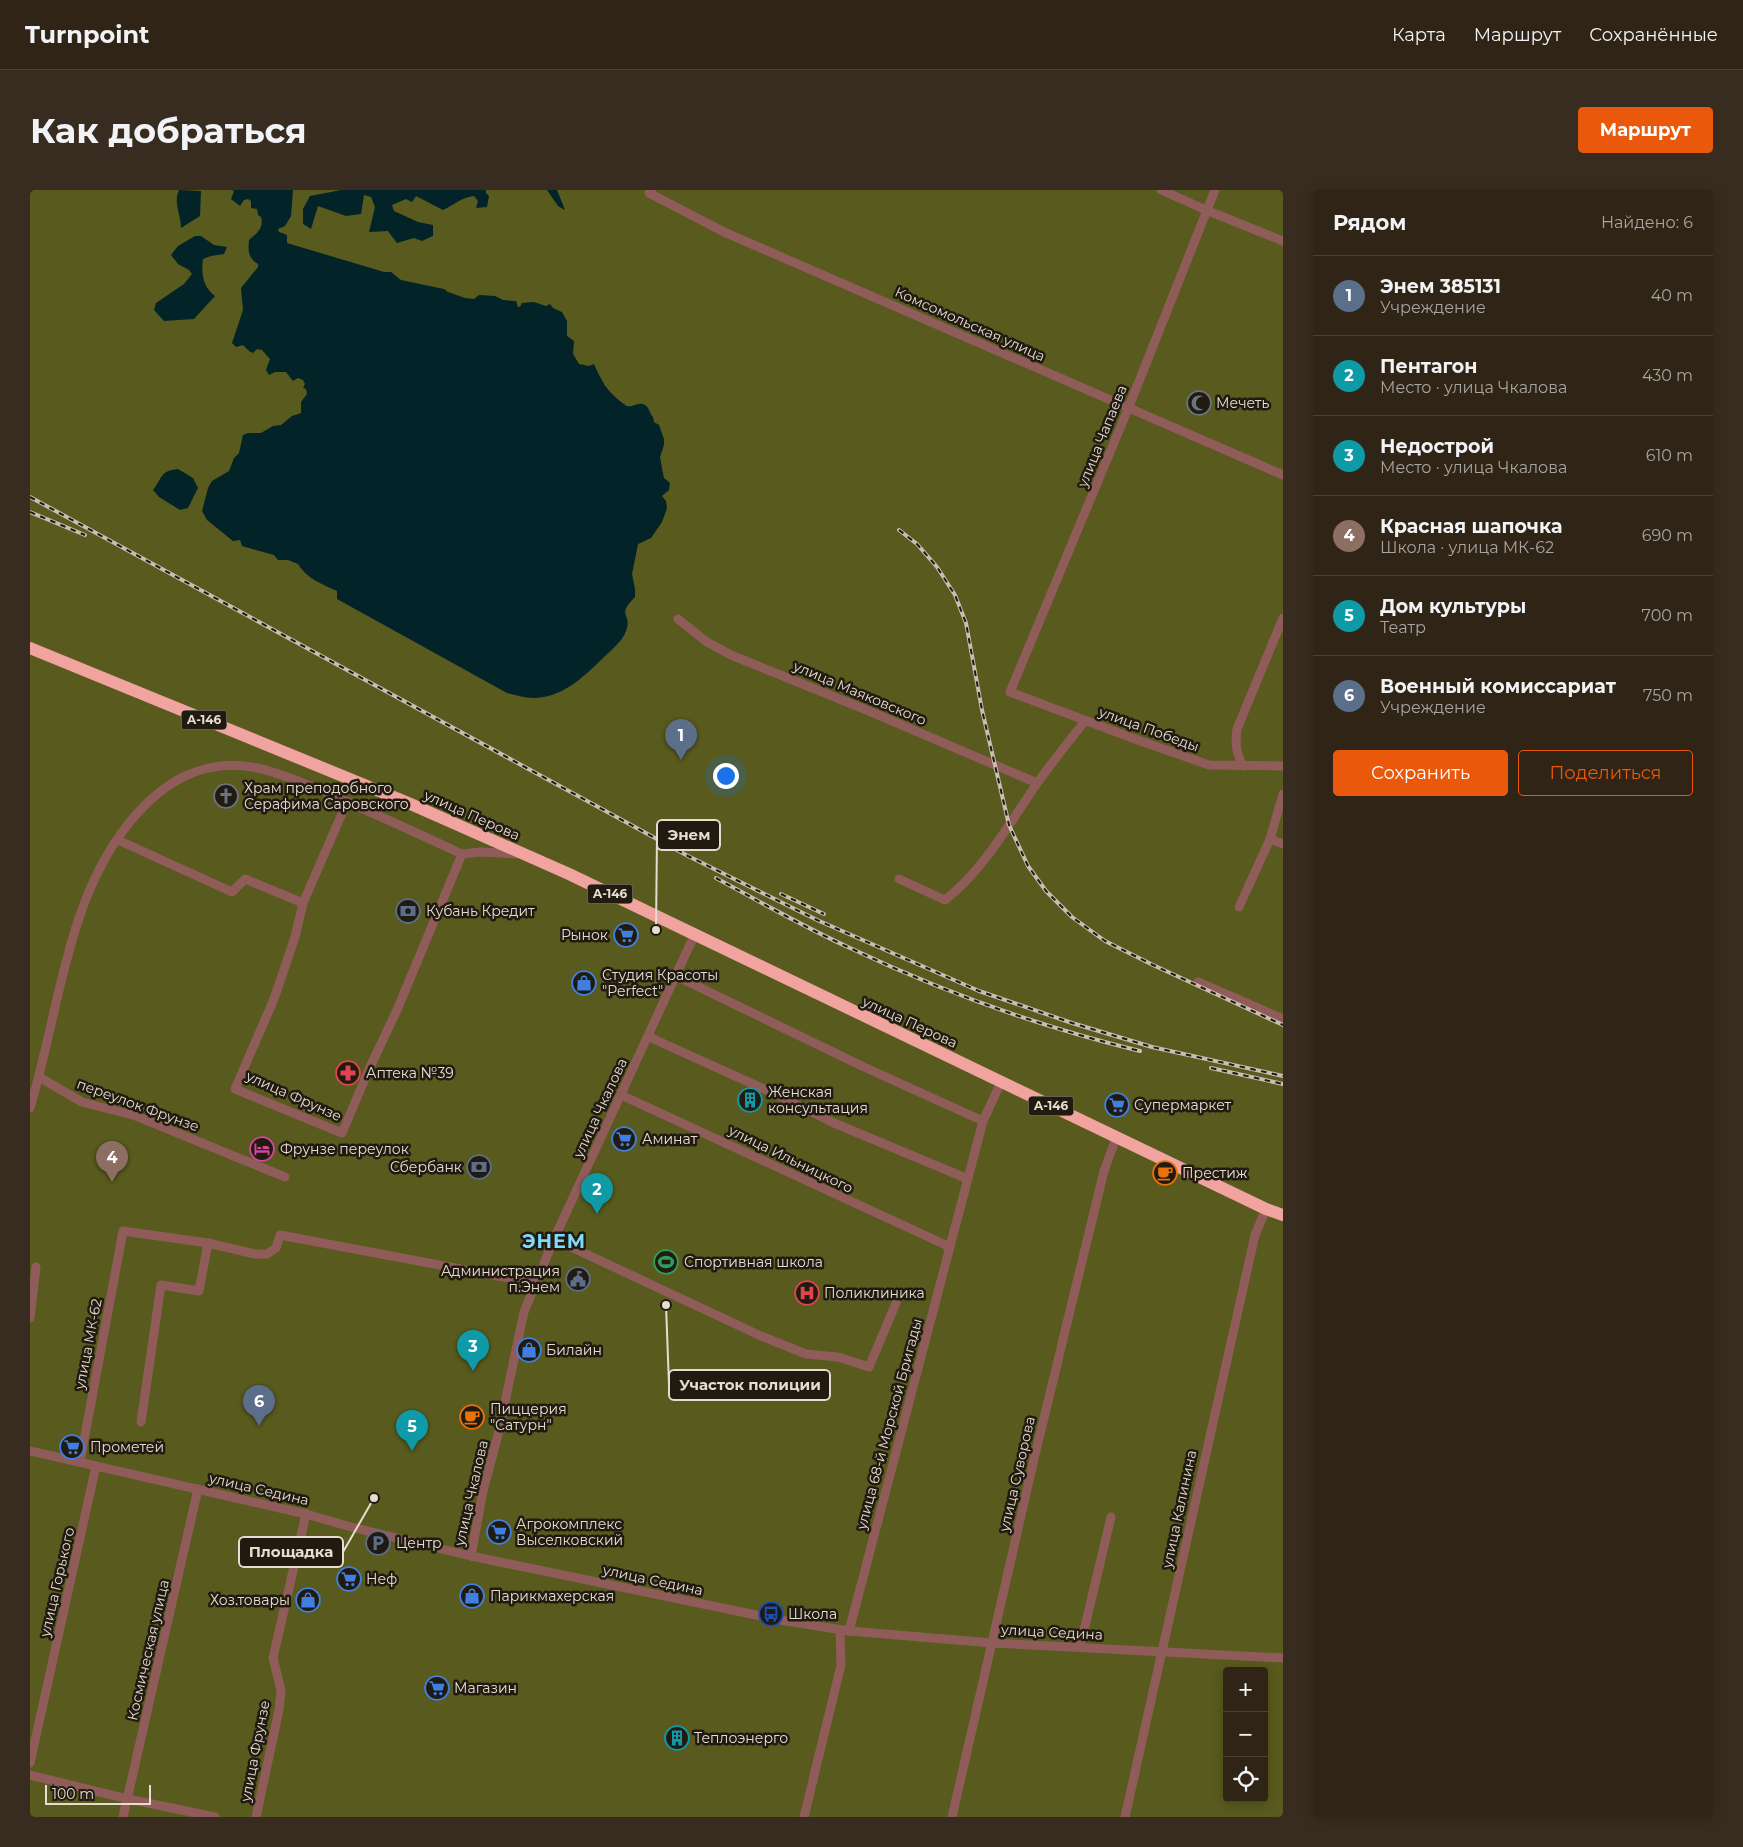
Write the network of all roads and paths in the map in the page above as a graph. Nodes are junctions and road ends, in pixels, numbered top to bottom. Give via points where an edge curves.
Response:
1 (1161, 190) edge
2 (1215, 190) edge
3 (650, 191) edge
4 (1206, 210) junction
5 (1283, 241) edge
6 (1128, 408) junction
7 (1283, 475) edge
8 (1283, 618) edge
9 (678, 619) dead end
10 (30, 648) edge
11 (1010, 692) joint
12 (1085, 721) junction
13 (1244, 766) junction
14 (1283, 766) edge
15 (1037, 783) junction
16 (1283, 794) edge
17 (347, 802) junction
18 (1270, 839) junction
19 (118, 840) junction
20 (1283, 844) edge
21 (462, 854) junction
22 (525, 854) junction
23 (899, 879) dead end
24 (303, 903) junction
25 (1239, 907) dead end
26 (694, 936) junction
27 (676, 976) junction
28 (1198, 982) dead end
29 (1283, 1019) edge
30 (649, 1037) junction
31 (39, 1077) junction
32 (1001, 1082) junction
33 (621, 1095) junction
34 (30, 1108) edge
35 (983, 1121) junction
36 (1116, 1138) junction
37 (285, 1178) dead end
38 (968, 1180) junction
39 (1266, 1209) junction
40 (1283, 1216) edge
41 (554, 1239) junction
42 (208, 1244) junction
43 (950, 1247) junction
44 (36, 1267) dead end
45 (535, 1283) junction
46 (896, 1303) dead end
47 (30, 1318) edge
48 (141, 1422) dead end
49 (30, 1451) edge
50 (80, 1462) junction
51 (96, 1466) junction
52 (198, 1489) junction
53 (306, 1514) junction
54 (1111, 1517) dead end
55 (471, 1556) junction
56 (845, 1631) junction
57 (992, 1643) junction
58 (1080, 1647) junction
59 (1162, 1651) junction
60 (1283, 1658) edge
61 (30, 1763) edge
62 (30, 1775) edge
63 (128, 1799) junction
64 (123, 1817) edge
65 (215, 1817) edge
66 (256, 1817) edge
67 (804, 1817) edge
68 (952, 1817) edge
69 (1124, 1817) edge

1 - 4 street
2 - 4 street, улица Чапаева
3 - 6 street, Комсомольская улица via 724,232
4 - 5 street
4 - 6 street, улица Чапаева
6 - 7 street, Комсомольская улица
6 - 11 street, улица Чапаева
8 - 13 street via 1237,729 1237,754
9 - 15 street, улица Маяковского via 707,642 731,655
10 - 22 highway, улица Перова / А-146
11 - 12 street, улица Победы
12 - 13 street, улица Победы via 1209,765
12 - 15 street
13 - 14 street, улица Победы
15 - 23 street via 1016,817 962,887 945,900
16 - 18 street
17 - 19 street, улица Перова via 306,784 247,766 203,768 165,787 146,804
17 - 21 street, улица Перова
17 - 24 street, улица Фрунзе
18 - 20 street
18 - 25 street
19 - 24 street via 232,892 245,879
19 - 31 street, улица Перова via 80,918 62,975
21 - 22 street, улица Перова
21 - 24 street, улица Фрунзе via 342,1133 235,1089 274,999
22 - 26 highway, улица Перова / А-146
26 - 27 street, улица Чкалова
26 - 32 highway, улица Перова / А-146
27 - 30 street, улица Чкалова
27 - 35 street
28 - 29 street
30 - 33 street, улица Чкалова
30 - 38 street via 834,1123
31 - 34 street, улица Перова
31 - 37 street, переулок Фрунзе via 82,1102 136,1116
32 - 35 street, улица 68-й Морской Бригады
32 - 36 highway, улица Перова / А-146
33 - 41 street, улица Чкалова
33 - 43 street, улица Ильницкого
35 - 38 street, улица 68-й Морской Бригады
36 - 39 highway, улица Перова / А-146
36 - 57 street, улица Суворова via 1104,1171
38 - 43 street, улица 68-й Морской Бригады
39 - 40 highway, улица Перова / А-146
39 - 59 street, улица Калинина via 1255,1235
41 - 45 street, улица Чкалова
41 - 46 street via 761,1336 806,1354 838,1357 869,1367
42 - 45 street via 267,1254 276,1248 280,1235
42 - 48 street via 199,1291 161,1285
42 - 50 street, улица МК-62 via 123,1231
43 - 56 street, улица 68-й Морской Бригады
44 - 47 street
45 - 55 street, улица Чкалова via 524,1312
49 - 50 street, улица Седина
50 - 51 street, улица Седина
51 - 52 street, улица Седина
51 - 61 street, улица Горького
52 - 53 street, улица Седина
52 - 63 street, Космическая улица
53 - 55 street, улица Седина
53 - 66 street, улица Фрунзе via 273,1658 281,1690 279,1710
54 - 58 street
55 - 56 street, улица Седина
56 - 57 street, улица Седина
56 - 67 street, улица 68-й Морской Бригады via 841,1665
57 - 58 street, улица Седина
57 - 68 street, улица Суворова
58 - 59 street, улица Седина
59 - 60 street, улица Седина
59 - 69 street, улица Калинина
62 - 63 street
63 - 64 street, Космическая улица
63 - 65 street

